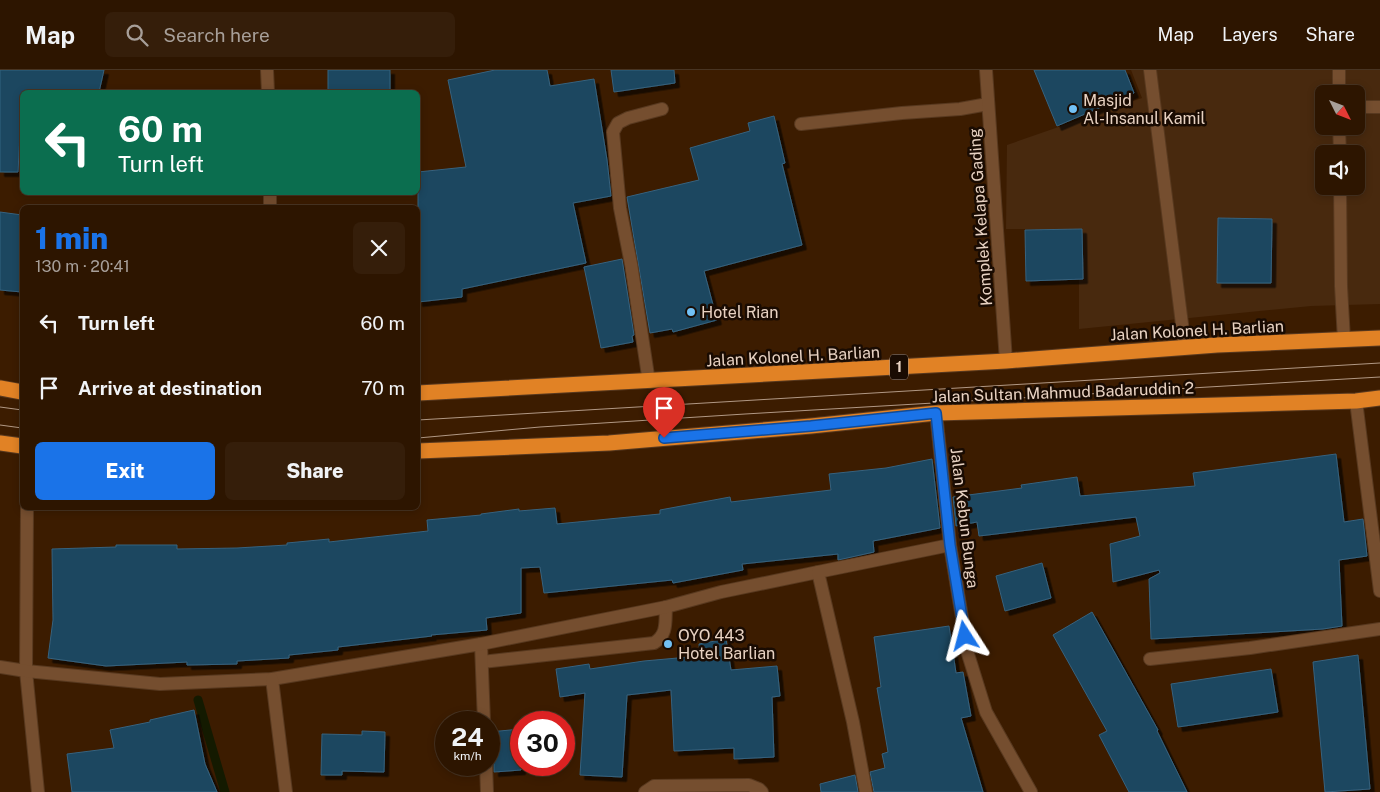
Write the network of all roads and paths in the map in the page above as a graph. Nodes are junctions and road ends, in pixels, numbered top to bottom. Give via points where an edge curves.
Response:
1 (267, 70) edge
2 (986, 70) edge
3 (1150, 70) edge
4 (1339, 70) edge
5 (1339, 85) edge
6 (268, 90) edge
7 (988, 104) junction
8 (1365, 107) edge
9 (1380, 107) edge
10 (662, 109) dead end
11 (801, 124) dead end
12 (1340, 195) edge
13 (1380, 338) edge
14 (1344, 340) junction
15 (1185, 348) junction
16 (1006, 361) junction
17 (649, 382) junction
18 (0, 388) edge
19 (20, 392) edge
20 (420, 393) edge
21 (1380, 398) edge
22 (1356, 401) junction
23 (936, 413) junction
24 (0, 443) edge
25 (20, 446) edge
26 (420, 451) edge
27 (27, 510) edge
28 (950, 545) junction
29 (818, 572) junction
30 (1380, 591) edge
31 (666, 607) junction
32 (1380, 629) edge
33 (481, 644) junction
34 (1150, 659) dead end
35 (482, 662) junction
36 (0, 667) edge
37 (26, 671) junction
38 (272, 679) junction
39 (484, 711) edge
40 (486, 776) edge
41 (38, 792) edge
42 (286, 792) edge
43 (487, 792) edge
44 (645, 792) edge
45 (762, 792) edge
46 (866, 792) edge
47 (1030, 792) edge

1 - 6 street
2 - 7 street, Komplek Kelapa Gading
3 - 15 street
4 - 5 street
7 - 11 street
7 - 16 street, Komplek Kelapa Gading
8 - 9 street
10 - 17 street via 628,118 618,123 614,132 620,208
12 - 14 street
13 - 14 highway, Jalan Kolonel H. Barlian / 1
14 - 15 highway, Jalan Kolonel H. Barlian / 1
15 - 16 highway, Jalan Kolonel H. Barlian / 1
16 - 17 highway, Jalan Kolonel H. Barlian / 1
17 - 20 highway, Jalan Kolonel H. Barlian / 1
18 - 19 highway
21 - 22 highway, Jalan Sultan Mahmud Badaruddin 2
22 - 23 highway, Jalan Sultan Mahmud Badaruddin 2
22 - 30 street
23 - 26 highway, Jalan Sultan Mahmud Badaruddin 2 via 610,443
23 - 28 street, Jalan Kebun Bunga
24 - 25 highway
27 - 37 street
28 - 29 street
28 - 47 street, Jalan Kebun Bunga via 968,654 986,712
29 - 31 street
29 - 46 street
31 - 33 street
31 - 35 street via 664,632 654,643
32 - 34 street
33 - 35 street
33 - 38 street
35 - 39 street
36 - 37 street
37 - 38 street via 160,684
37 - 41 street
38 - 42 street
40 - 43 street
44 - 45 street via 654,786 739,785 749,785

